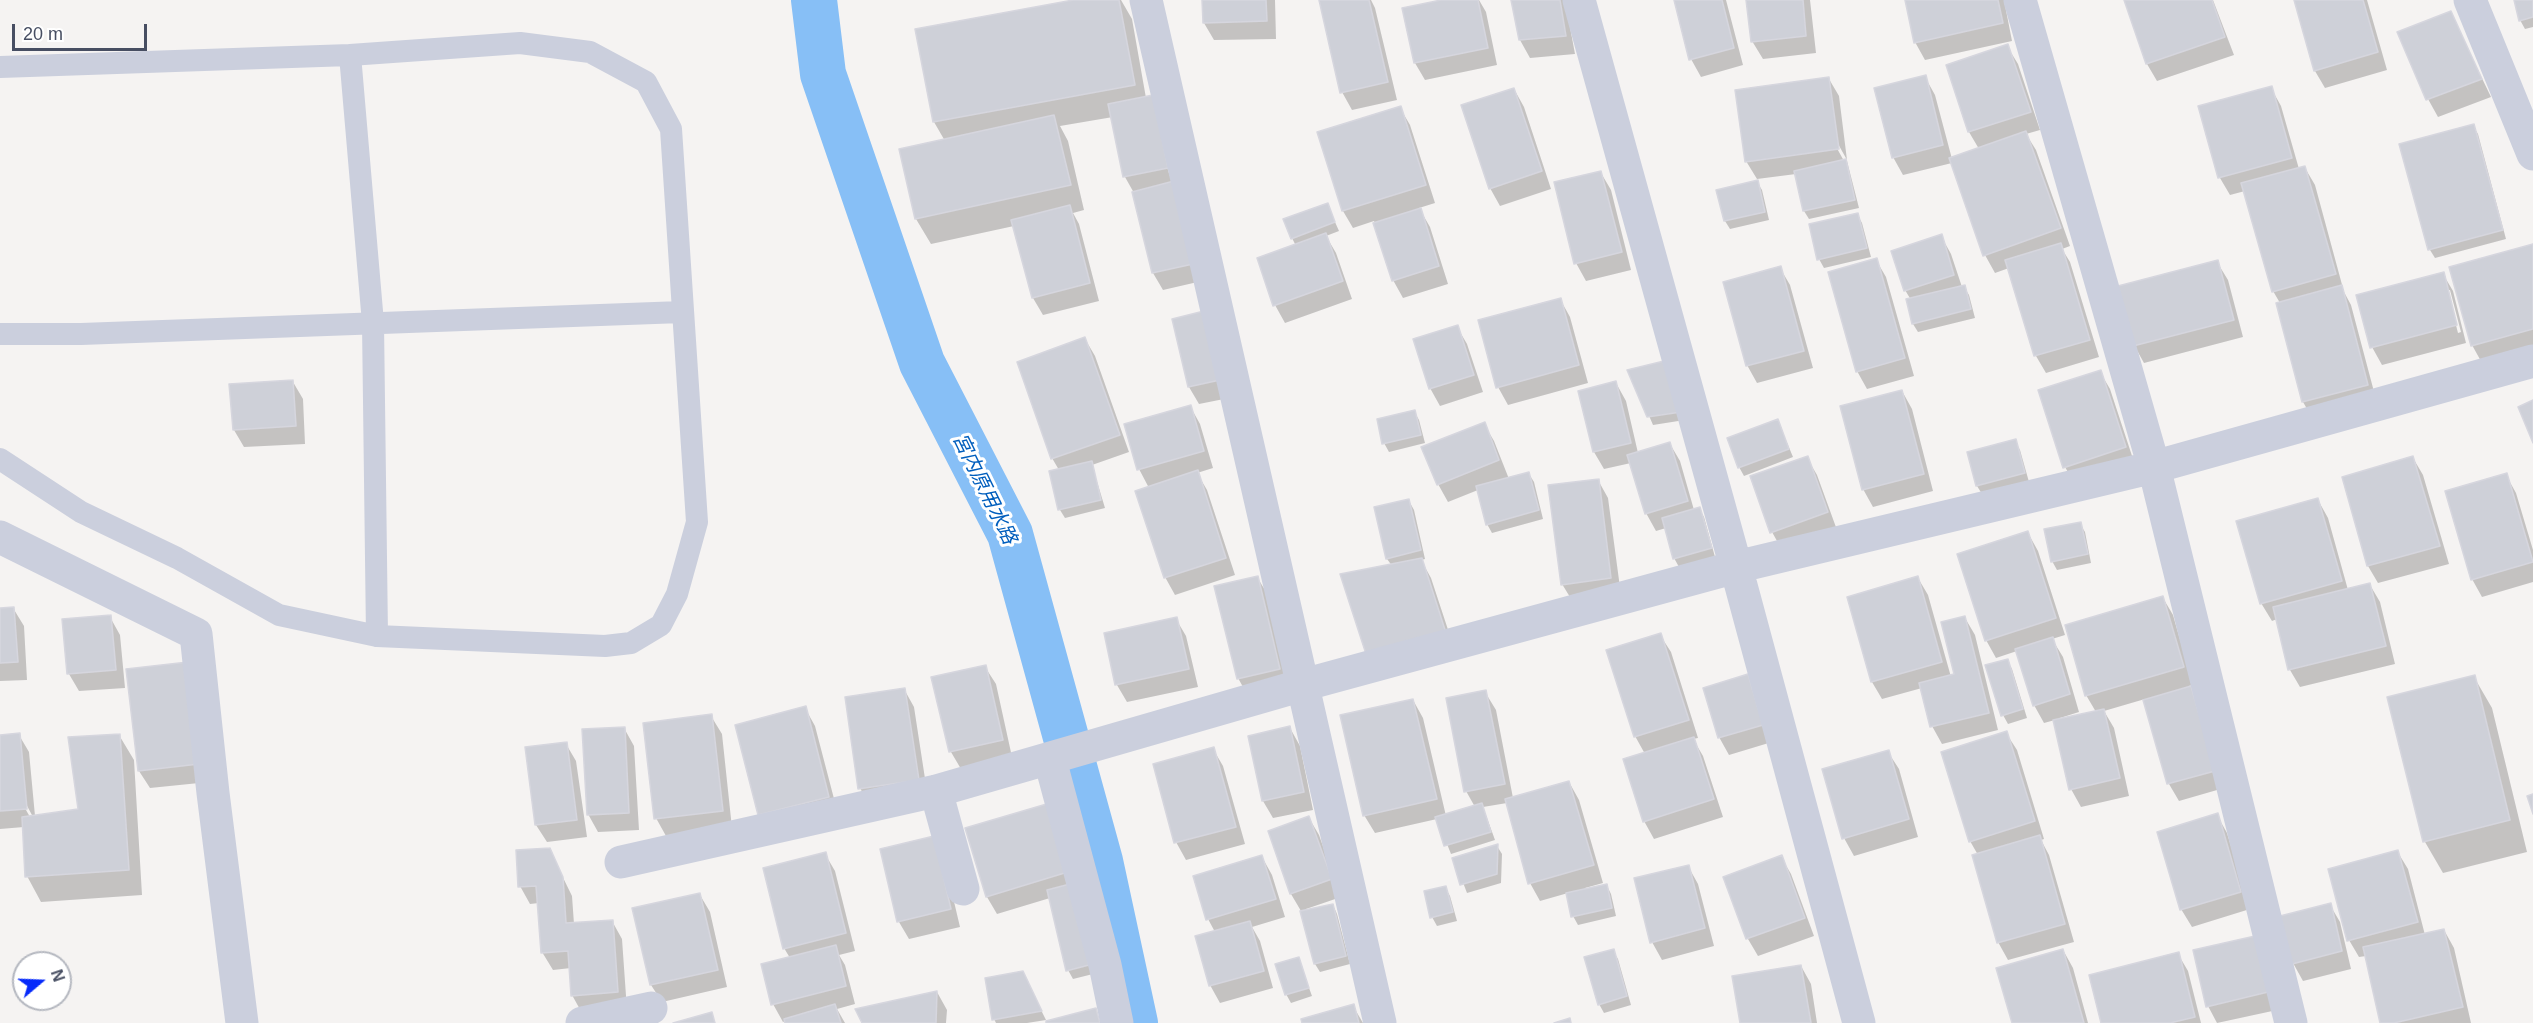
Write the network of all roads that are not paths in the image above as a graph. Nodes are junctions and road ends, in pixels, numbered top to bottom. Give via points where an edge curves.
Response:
1 (1146, 0) edge
2 (1579, 0) edge
3 (2020, 0) edge
4 (2470, 0) edge
5 (350, 55) junction
6 (0, 67) edge
7 (2533, 154) edge
8 (682, 312) junction
9 (373, 323) junction
10 (0, 334) edge
11 (2533, 361) edge
12 (0, 459) edge
13 (2154, 467) junction
14 (0, 537) edge
15 (1736, 567) junction
16 (377, 636) junction
17 (1303, 685) junction
18 (1050, 760) junction
19 (936, 791) junction
20 (621, 862) dead end
21 (963, 889) dead end
22 (651, 1008) dead end
23 (242, 1023) edge
24 (582, 1023) edge
25 (1117, 1023) edge
26 (1380, 1023) edge
27 (1860, 1023) edge
28 (2291, 1023) edge

1 - 17 street
2 - 15 street
3 - 13 street
4 - 7 street
5 - 6 lane
5 - 8 lane via 520,43 590,52 646,82 671,129
5 - 9 lane
8 - 9 lane
8 - 16 lane via 697,522 677,594 661,626 631,643 605,646
9 - 10 lane
9 - 16 lane
11 - 13 street
12 - 16 lane via 81,512 177,558 279,615
13 - 15 street
13 - 28 street
14 - 23 street via 196,634
15 - 17 street
15 - 27 street
17 - 18 street
17 - 26 street
18 - 19 street
18 - 25 street
19 - 20 street
19 - 21 street
22 - 24 street

